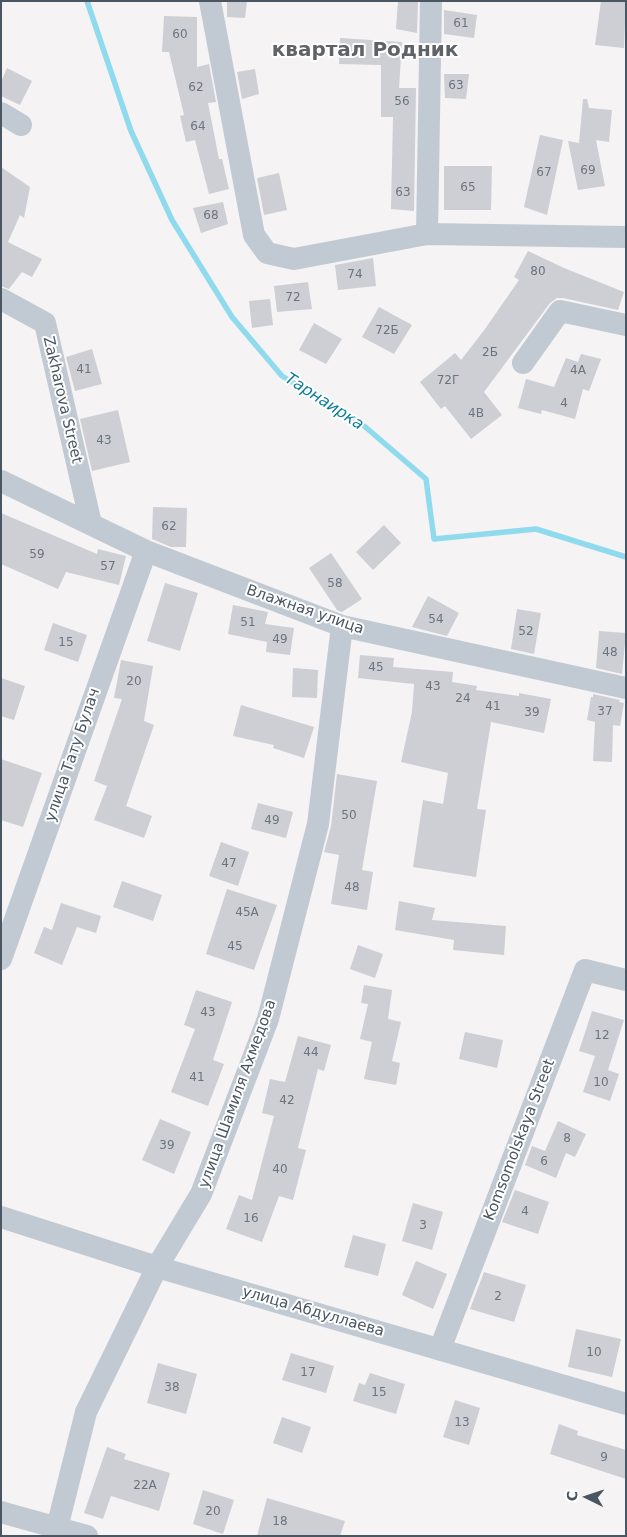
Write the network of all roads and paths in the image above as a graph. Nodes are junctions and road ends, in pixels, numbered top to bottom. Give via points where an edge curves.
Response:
1 (210, 1) edge
2 (431, 1) edge
3 (1, 113) edge
4 (21, 125) dead end
5 (427, 234) junction
6 (626, 237) edge
7 (1, 299) edge
8 (626, 325) edge
9 (523, 363) dead end
10 (1, 481) edge
11 (91, 524) junction
12 (146, 551) junction
13 (342, 626) junction
14 (626, 688) edge
15 (1, 959) edge
16 (626, 980) edge
17 (1, 1217) edge
18 (157, 1267) junction
19 (440, 1349) junction
20 (626, 1404) edge
21 (1, 1512) edge
22 (57, 1531) edge
23 (87, 1536) edge

1 - 5 street via 254,235 267,253 294,259
2 - 5 street
3 - 4 street
5 - 6 street
7 - 11 street, Zakharova Street via 44,323
8 - 9 street via 560,311
10 - 11 street, Влажная улица
11 - 12 street, Влажная улица
12 - 13 street, Влажная улица
12 - 15 street, улица Тату Булач
13 - 14 street, Влажная улица
13 - 18 street, улица Шамиля Ахмедова via 318,824 268,1019 201,1194
16 - 19 street, Komsomolskaya Street via 585,970
17 - 18 street, улица Абдуллаева
18 - 19 street, улица Абдуллаева
18 - 22 street, улица Шамиля Ахмедова via 86,1412
19 - 20 street, улица Абдуллаева
21 - 22 street
22 - 23 street

